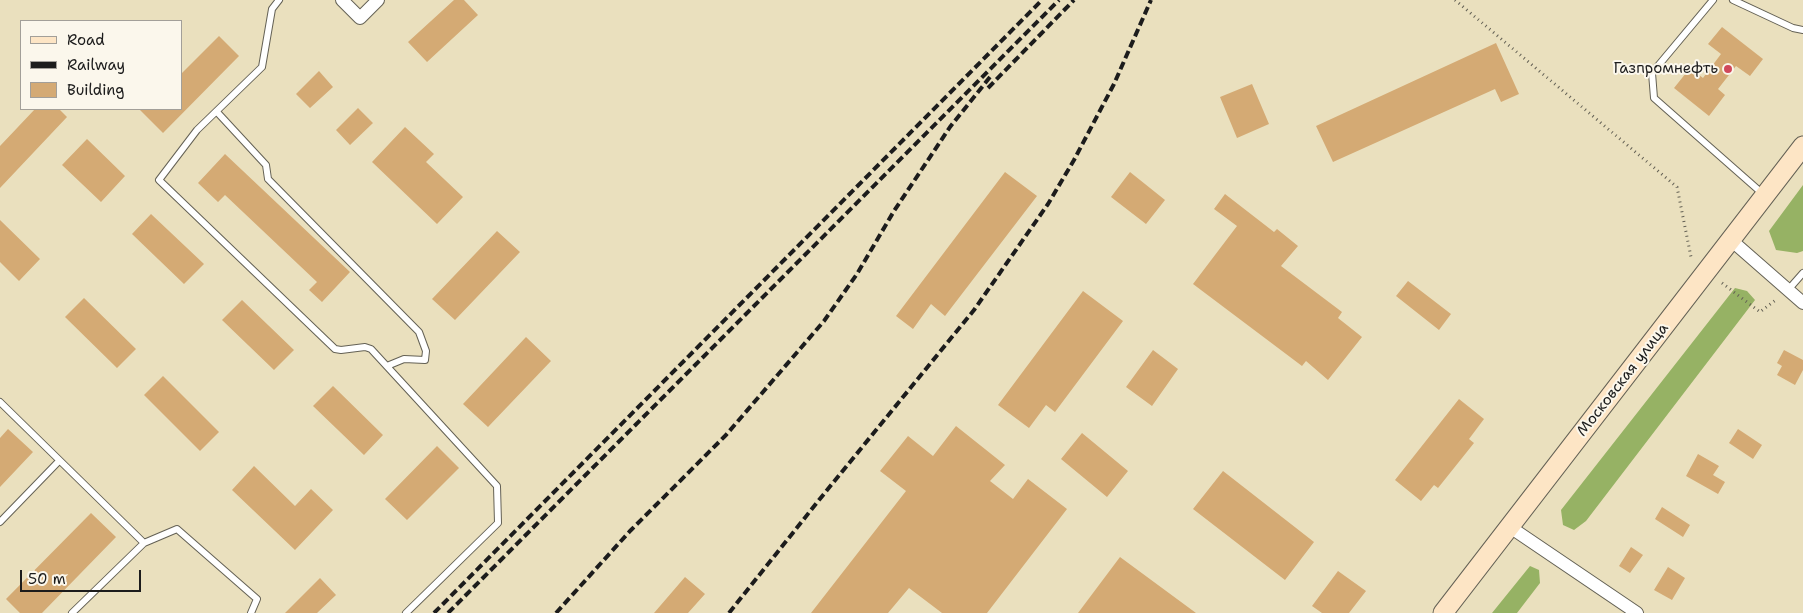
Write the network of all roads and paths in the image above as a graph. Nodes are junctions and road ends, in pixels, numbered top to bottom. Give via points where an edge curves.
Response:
1 (279, 0) edge
2 (342, 0) edge
3 (378, 0) edge
4 (1455, 0) edge
5 (1713, 0) edge
6 (1733, 0) edge
7 (1803, 30) edge
8 (216, 112) junction
9 (1803, 146) edge
10 (1765, 196) junction
11 (1731, 240) junction
12 (1691, 257) dead end
13 (1803, 273) edge
14 (1722, 283) dead end
15 (1788, 290) junction
16 (1803, 303) edge
17 (387, 366) junction
18 (0, 402) edge
19 (59, 461) junction
20 (0, 522) edge
21 (1510, 527) junction
22 (144, 543) junction
23 (72, 613) edge
24 (251, 613) edge
25 (406, 613) edge
26 (1443, 613) edge
27 (1637, 613) edge

1 - 8 lane via 272,8 262,68
2 - 3 street via 360,18
4 - 12 path via 1677,187
5 - 10 lane via 1652,73 1654,98
6 - 7 lane
8 - 17 lane via 266,165 268,178 419,332 426,351 425,360 404,359
8 - 17 lane via 197,130 159,180 335,349 365,347
9 - 10 main road, Московская улица
10 - 11 main road, Московская улица
11 - 15 street
11 - 21 main road, Московская улица
13 - 15 lane
14 - 15 path via 1760,312
15 - 16 street
17 - 25 lane via 497,486 498,523
18 - 19 lane
19 - 20 lane
19 - 22 lane
21 - 26 main road, Московская улица
21 - 27 street
22 - 23 lane
22 - 24 lane via 177,529 257,599

